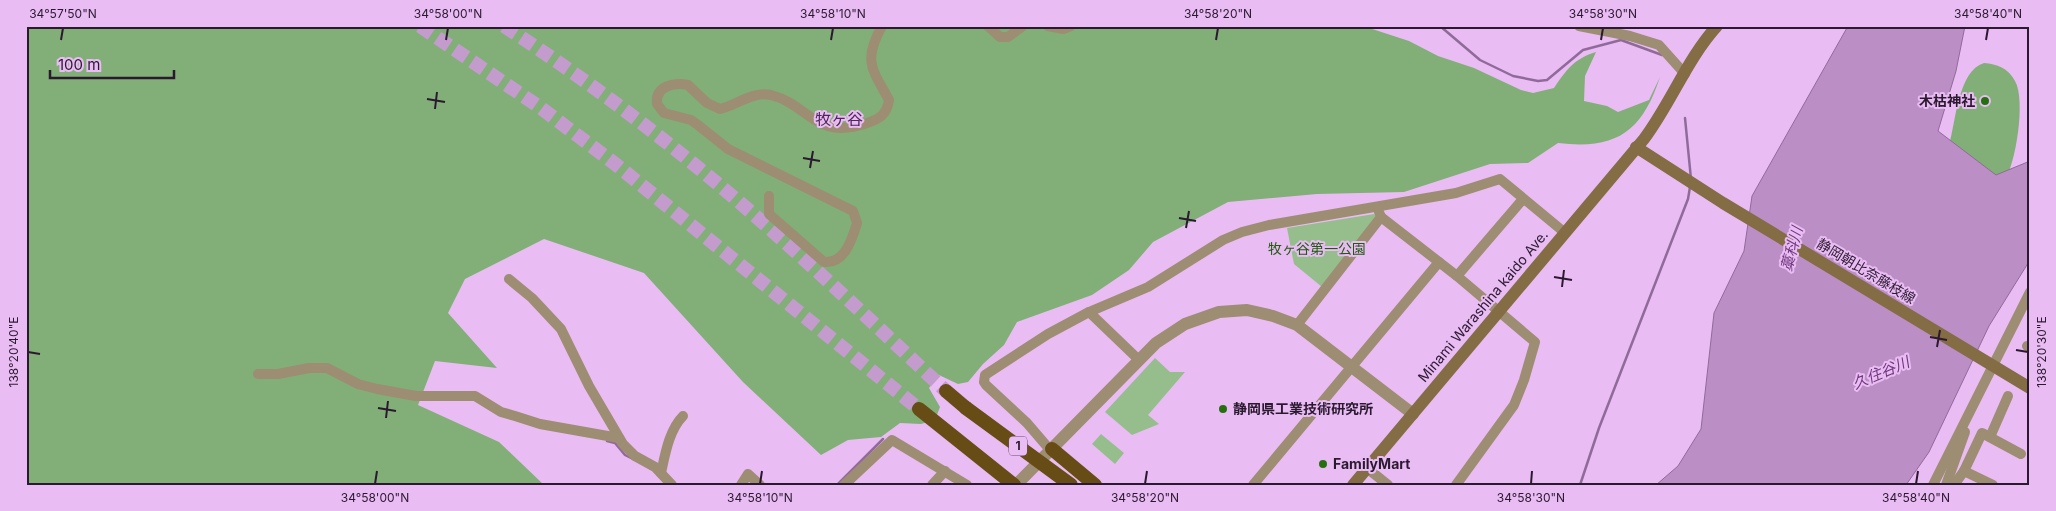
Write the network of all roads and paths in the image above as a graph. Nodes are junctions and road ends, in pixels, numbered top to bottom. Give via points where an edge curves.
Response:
1 (882, 26) edge
2 (988, 26) edge
3 (1023, 26) edge
4 (1048, 26) edge
5 (1071, 26) edge
6 (1579, 26) edge
7 (1717, 26) edge
8 (1632, 31) edge
9 (1686, 74) junction
10 (1636, 147) junction
11 (769, 196) dead end
12 (1522, 199) junction
13 (1378, 206) junction
14 (1381, 218) junction
15 (1564, 232) junction
16 (1439, 262) junction
17 (1457, 276) junction
18 (509, 279) dead end
19 (2030, 292) edge
20 (1499, 311) junction
21 (1089, 312) junction
22 (1297, 324) junction
23 (1139, 360) junction
24 (1991, 364) junction
25 (1352, 368) junction
26 (258, 374) dead end
27 (2030, 388) edge
28 (946, 391) tunnel mouth
29 (2008, 396) dead end
30 (966, 408) junction
31 (919, 409) tunnel mouth
32 (1970, 412) junction
33 (1413, 414) junction
34 (683, 416) dead end
35 (945, 430) junction
36 (1990, 437) junction
37 (619, 438) junction
38 (1052, 450) junction
39 (2021, 454) dead end
40 (1368, 468) junction
41 (946, 471) junction
42 (1964, 471) junction
43 (661, 473) junction
44 (672, 485) edge
45 (740, 485) edge
46 (760, 485) edge
47 (844, 485) edge
48 (932, 485) edge
49 (967, 485) edge
50 (1006, 485) edge
51 (1015, 485) edge
52 (1054, 485) edge
53 (1071, 485) edge
54 (1095, 485) edge
55 (1253, 485) edge
56 (1353, 485) edge
57 (1388, 485) edge
58 (1456, 485) edge
59 (1933, 485) edge
60 (1946, 485) edge
61 (1954, 485) edge
62 (1993, 485) edge

1 - 11 street via 873,48 872,69 889,100 887,110 874,121 858,126 839,128 824,125 770,95 749,96 720,110 688,85 665,86 659,93 657,104 664,112 691,120 728,149 853,211 857,223 845,252 837,260 824,262 769,214
2 - 3 street via 1000,37 1008,37
4 - 5 street via 1063,29
6 - 8 street
7 - 9 main road, Minami Warashina kaido Ave. via 1702,44
8 - 9 street via 1659,45
9 - 10 main road, Minami Warashina kaido Ave. via 1654,126
10 - 15 main road, Minami Warashina kaido Ave.
10 - 24 main road, 静岡朝比奈藤枝線
12 - 13 street via 1500,179 1456,193
12 - 15 street
12 - 17 street
13 - 14 street
13 - 21 street via 1242,232 1223,240 1148,287
14 - 16 street
14 - 22 street
15 - 20 main road, Minami Warashina kaido Ave.
16 - 17 street
16 - 25 street
17 - 20 street
18 - 37 street via 561,329
19 - 24 street
20 - 33 main road, Minami Warashina kaido Ave.
20 - 58 street via 1535,342 1534,349 1519,393 1506,418
21 - 23 street
21 - 38 street via 1015,354 984,378 986,385
22 - 23 street via 1247,310 1218,312 1175,329
22 - 25 street
23 - 38 street
24 - 27 main road, 静岡朝比奈藤枝線
24 - 32 street
25 - 33 street
25 - 55 street
26 - 37 street via 327,368 358,384 378,389 416,396 476,396 502,412 540,424
28 - 30 highway, 1
29 - 36 street
30 - 52 highway, 1, bridge
30 - 53 highway, 1, bridge
31 - 35 highway, 1
32 - 59 street
32 - 60 street
33 - 40 main road, Minami Warashina kaido Ave.
34 - 43 street via 669,444
35 - 50 highway, 1
35 - 51 highway, 1
36 - 39 street
36 - 42 street via 1982,433
37 - 43 street via 635,456
38 - 51 street
38 - 54 highway
40 - 56 main road, Minami Warashina kaido Ave.
40 - 57 street
41 - 47 street via 892,440
41 - 48 street
41 - 49 street
42 - 61 street
42 - 62 street
43 - 44 street
45 - 46 street via 748,474

